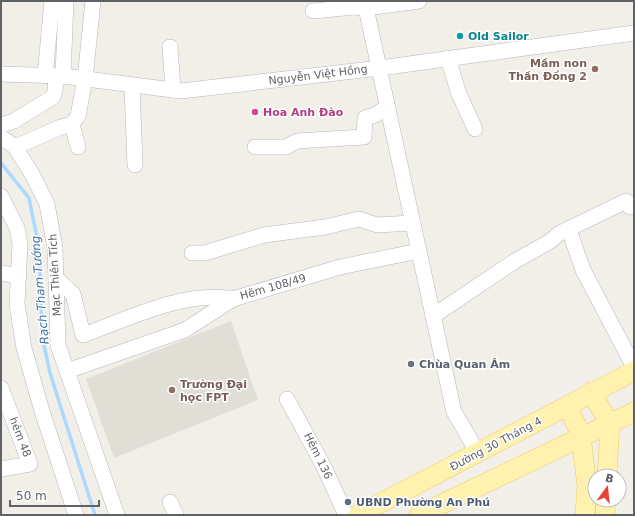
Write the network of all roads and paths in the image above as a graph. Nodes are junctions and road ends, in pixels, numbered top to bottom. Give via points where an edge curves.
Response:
1 (52, 1) edge
2 (66, 1) edge
3 (93, 1) edge
4 (419, 1) edge
5 (358, 5) edge
6 (313, 11) dead end
7 (634, 33) edge
8 (170, 47) dead end
9 (448, 58) junction
10 (380, 68) junction
11 (1, 74) edge
12 (55, 76) junction
13 (85, 79) junction
14 (132, 86) junction
15 (173, 90) junction
16 (387, 107) junction
17 (1, 124) edge
18 (72, 124) junction
19 (475, 129) dead end
20 (1, 137) edge
21 (15, 147) junction
22 (78, 147) dead end
23 (255, 147) dead end
24 (135, 165) dead end
25 (1, 196) edge
26 (634, 204) edge
27 (413, 223) junction
28 (569, 230) junction
29 (419, 251) junction
30 (192, 253) dead end
31 (1, 274) edge
32 (18, 276) junction
33 (56, 278) junction
34 (232, 299) junction
35 (433, 316) junction
36 (634, 367) edge
37 (67, 371) junction
38 (634, 372) edge
39 (1, 388) edge
40 (591, 392) junction
41 (287, 399) dead end
42 (568, 406) junction
43 (634, 412) edge
44 (610, 424) junction
45 (581, 436) junction
46 (478, 454) junction
47 (607, 468) edge
48 (1, 469) edge
49 (76, 515) edge
50 (117, 515) edge
51 (346, 515) edge
52 (358, 515) edge
53 (419, 515) edge
54 (585, 515) edge

1 - 12 street
2 - 12 street
3 - 13 street
4 - 5 street
5 - 6 street
5 - 10 street
7 - 9 street, Nguyễn Việt Hồng
8 - 15 street
9 - 10 street, Nguyễn Việt Hồng
9 - 19 street via 459,94
10 - 15 street, Nguyễn Việt Hồng
10 - 16 street
11 - 12 street, Nguyễn Việt Hồng
12 - 13 street, Nguyễn Việt Hồng
12 - 17 street via 53,97 14,121
13 - 14 street, Nguyễn Việt Hồng
13 - 18 street via 78,116
14 - 15 street, Nguyễn Việt Hồng
14 - 24 street
16 - 23 street via 365,118 364,137 297,140 286,147
16 - 27 street
18 - 21 street
18 - 22 street
20 - 21 street, Mạc Thiên Tích
21 - 33 street, Mạc Thiên Tích via 47,204 52,226
25 - 32 street via 17,228 20,244
26 - 28 street via 630,207 626,201
27 - 29 street
27 - 30 street via 377,225 359,219 264,235 205,253
28 - 35 street via 515,261
28 - 36 street via 583,270
29 - 34 street, Hẽm 108/49 via 340,268
29 - 35 street
31 - 32 street
32 - 49 street via 17,304 24,348
33 - 34 street, Hẽm 108/49 via 73,294 83,335 189,299
33 - 37 street, Mạc Thiên Tích via 58,344
34 - 37 street via 185,330
35 - 46 street via 454,412
37 - 50 street, Mạc Thiên Tích
38 - 40 main road, Đường 30 Tháng 4
39 - 48 street, hẻm 48 via 30,464
40 - 42 main road, Đường 30 Tháng 4
40 - 44 main road
41 - 51 street, Hẽm 136 via 324,467
42 - 45 main road
42 - 46 main road, Đường 30 Tháng 4
43 - 44 main road
44 - 45 main road
44 - 47 main road
45 - 53 main road
45 - 54 main road via 587,486
46 - 52 main road, Đường 30 Tháng 4

